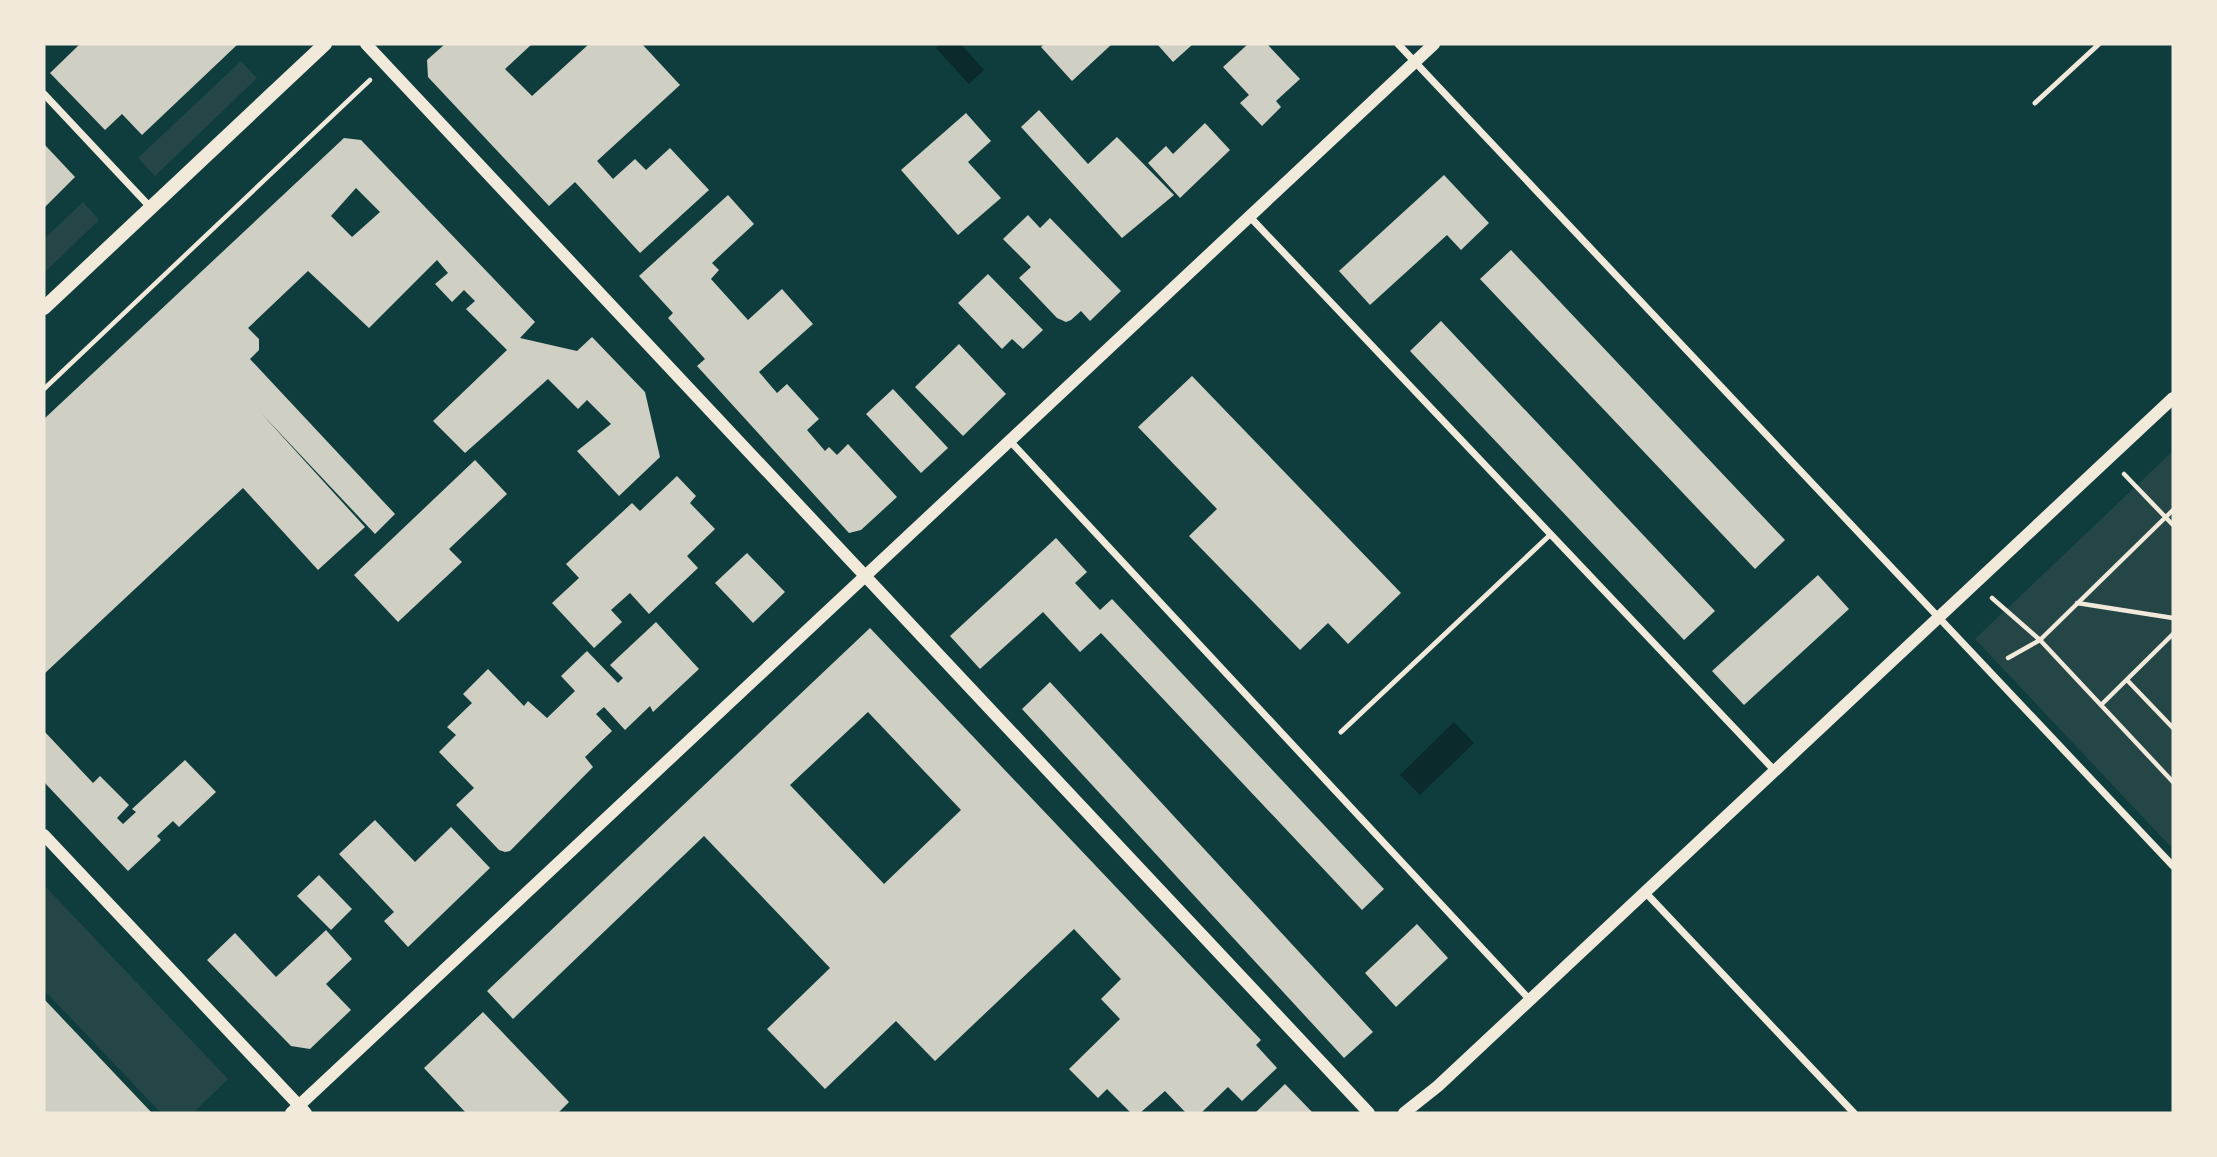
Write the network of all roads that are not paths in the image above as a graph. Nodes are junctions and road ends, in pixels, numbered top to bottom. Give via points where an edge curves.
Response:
1 (325, 44) edge
2 (366, 44) edge
3 (1398, 44) edge
4 (1434, 44) edge
5 (2099, 44) edge
6 (1415, 62) junction
7 (44, 94) edge
8 (2035, 103) dead end
9 (151, 208) junction
10 (1250, 217) junction
11 (44, 308) edge
12 (2173, 398) edge
13 (1010, 441) junction
14 (1551, 534) junction
15 (866, 575) junction
16 (1939, 617) junction
17 (1341, 732) dead end
18 (1775, 771) junction
19 (44, 835) edge
20 (2173, 866) edge
21 (1645, 892) junction
22 (1530, 1000) junction
23 (298, 1111) edge
24 (1369, 1113) edge
25 (1404, 1113) edge
26 (1854, 1113) edge

1 - 9 main road
2 - 15 street
3 - 6 street
4 - 6 street
5 - 8 lane
6 - 10 street
6 - 16 street
7 - 9 street
9 - 11 main road
10 - 13 street
10 - 14 street
12 - 16 street
13 - 15 street
13 - 22 street
14 - 17 lane
14 - 18 street
15 - 23 street
15 - 24 street
16 - 18 street
16 - 20 street
18 - 21 street
19 - 23 street
21 - 22 street
21 - 26 street
22 - 25 street

